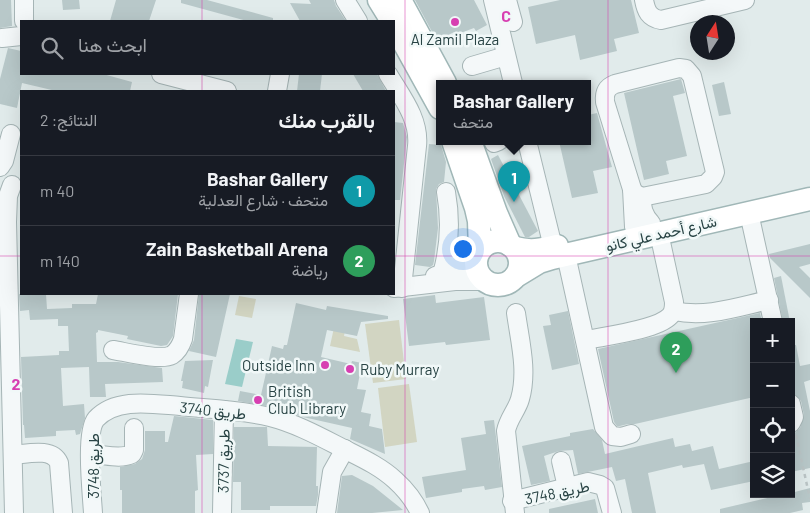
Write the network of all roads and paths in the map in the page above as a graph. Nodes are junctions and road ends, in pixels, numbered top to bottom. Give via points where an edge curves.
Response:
1 (24, 0) edge
2 (345, 0) edge
3 (379, 0) edge
4 (400, 0) edge
5 (493, 0) edge
6 (507, 0) edge
7 (644, 0) edge
8 (745, 0) edge
9 (24, 20) edge
10 (357, 20) edge
11 (391, 20) edge
12 (513, 22) dead end
13 (395, 27) edge
14 (20, 36) edge
15 (2, 38) dead end
16 (506, 56) junction
17 (472, 66) dead end
18 (165, 75) edge
19 (280, 75) edge
20 (389, 75) edge
21 (444, 80) edge
22 (512, 80) edge
23 (218, 90) edge
24 (276, 90) edge
25 (436, 101) edge
26 (11, 134) dead end
27 (454, 145) edge
28 (471, 145) edge
29 (528, 145) edge
30 (0, 167) edge
31 (11, 184) edge
32 (810, 184) edge
33 (446, 192) dead end
34 (637, 193) junction
35 (810, 199) edge
36 (749, 213) junction
37 (648, 228) junction
38 (401, 229) edge
39 (512, 247) junction
40 (559, 251) junction
41 (479, 254) junction
42 (442, 274) junction
43 (516, 276) junction
44 (486, 281) junction
45 (401, 288) edge
46 (189, 295) edge
47 (769, 300) junction
48 (674, 311) junction
49 (516, 313) dead end
50 (772, 318) edge
51 (586, 340) junction
52 (113, 350) dead end
53 (6, 368) edge
54 (224, 410) junction
55 (96, 419) joint
56 (134, 428) dead end
57 (631, 434) dead end
58 (795, 435) edge
59 (345, 449) junction
60 (13, 455) junction
61 (90, 458) junction
62 (561, 461) dead end
63 (567, 487) junction
64 (810, 499) edge
65 (514, 507) edge
66 (14, 513) edge
67 (63, 513) edge
68 (93, 513) edge
69 (222, 513) edge
70 (326, 513) edge
71 (420, 513) edge
72 (612, 513) edge

1 - 9 street
2 - 10 street
3 - 11 main road
4 - 21 main road
5 - 16 street
6 - 12 street
7 - 8 street via 650,16 661,20
13 - 25 main road
14 - 15 street
16 - 17 street
16 - 22 street
18 - 23 street
19 - 24 street
20 - 38 street via 413,116 418,131
26 - 30 street
27 - 41 main road via 479,221
28 - 39 main road
29 - 40 street
31 - 53 street via 7,222
32 - 37 main road, شارع أحمد علي كانو
33 - 42 street via 450,233
34 - 34 street via 605,102 605,93 615,84 686,69 692,76 714,167 713,177 706,184
34 - 37 street
35 - 36 main road, شارع أحمد علي كانو
36 - 37 main road, شارع أحمد علي كانو
36 - 47 street
37 - 40 main road, شارع أحمد علي كانو
37 - 48 street via 674,302
38 - 45 street
39 - 40 main road, شارع أحمد علي كانو via 528,251
39 - 41 main road via 504,242 491,242
39 - 43 main road via 520,259
40 - 43 main road, شارع أحمد علي كانو
40 - 51 street
41 - 42 street
41 - 44 main road via 478,270
42 - 45 street
43 - 44 main road via 506,283
44 - 45 street via 455,281
46 - 52 street via 181,346 172,354 160,357
47 - 48 street via 710,313
47 - 50 street
48 - 51 street via 653,326
49 - 65 street via 523,382 520,401 506,427
51 - 57 street via 606,430 616,437
53 - 60 street
54 - 55 street, طريق 3740 via 131,404 115,407
54 - 59 street, طريق 3740 via 282,420
54 - 69 street, طريق 3737
55 - 61 street, طريق 3748 via 91,432
56 - 61 street via 132,454 106,460
58 - 64 path
59 - 70 street via 332,472
59 - 71 street, طريق 3740 via 395,480
60 - 66 street
60 - 67 street via 46,453 57,459
61 - 68 street, طريق 3748
62 - 63 street
63 - 65 street, طريق 3748
63 - 72 street, طريق 3748 via 588,482 600,485 608,494

